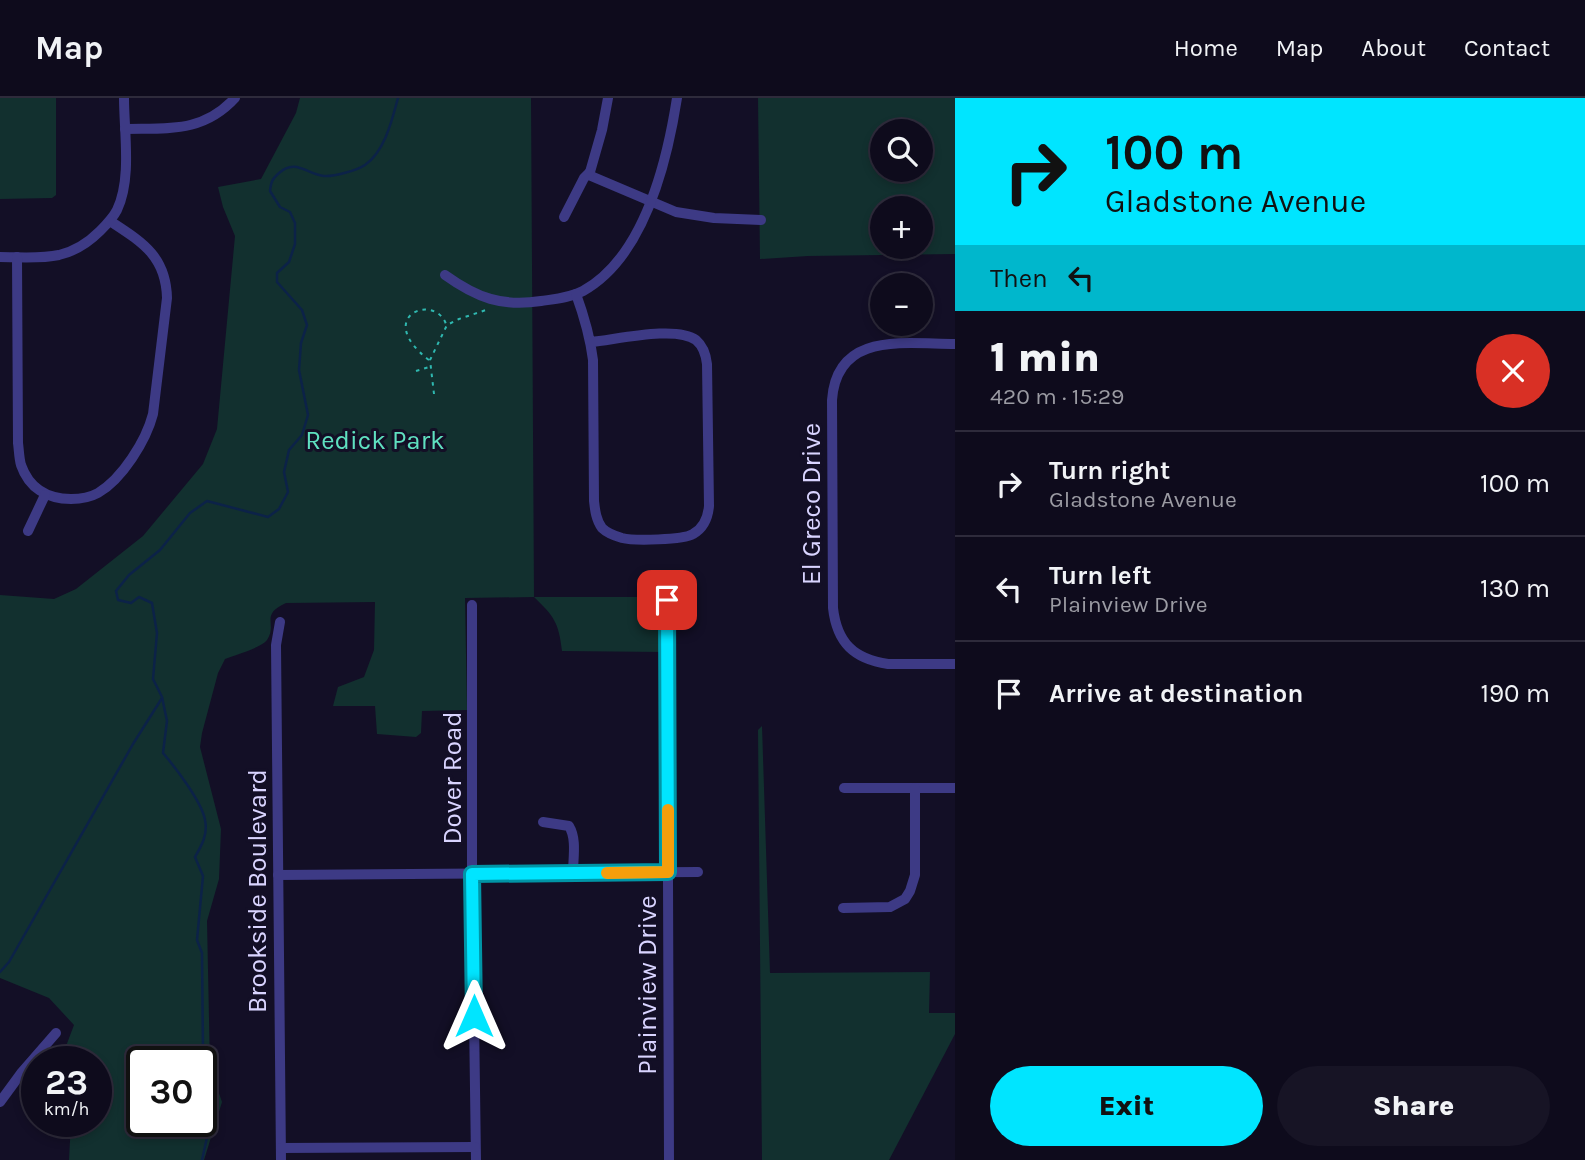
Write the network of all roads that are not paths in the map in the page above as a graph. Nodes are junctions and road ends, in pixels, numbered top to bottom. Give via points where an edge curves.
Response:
1 (124, 98) edge
2 (235, 98) edge
3 (608, 98) edge
4 (677, 98) edge
5 (125, 129) junction
6 (590, 170) junction
7 (650, 202) junction
8 (564, 217) dead end
9 (110, 220) junction
10 (761, 220) dead end
11 (0, 257) edge
12 (17, 257) junction
13 (445, 275) dead end
14 (576, 294) junction
15 (591, 342) junction
16 (955, 344) edge
17 (45, 495) junction
18 (28, 531) dead end
19 (667, 600) dead end
20 (472, 605) dead end
21 (279, 622) dead end
22 (955, 664) edge
23 (844, 788) dead end
24 (915, 788) junction
25 (955, 788) edge
26 (543, 822) dead end
27 (668, 872) junction
28 (698, 872) dead end
29 (573, 873) junction
30 (472, 874) junction
31 (278, 875) junction
32 (843, 908) dead end
33 (57, 1033) dead end
34 (0, 1102) edge
35 (475, 1147) junction
36 (281, 1148) junction
37 (281, 1160) edge
38 (476, 1160) edge
39 (669, 1160) edge

1 - 5 street
2 - 5 street via 199,124
3 - 6 street
4 - 7 street
5 - 9 street via 122,196
6 - 7 street via 594,178
6 - 8 street
7 - 10 street via 714,218
7 - 14 street via 619,260
9 - 12 street via 78,249
9 - 17 street via 155,256 167,283 153,414 135,452 99,493 81,499
11 - 12 street
12 - 17 street via 18,443 28,478
13 - 14 street via 483,297 507,303
14 - 15 street
15 - 15 street via 675,333 691,337 703,348 709,506 706,519 690,536 625,539 601,527 594,501
16 - 22 street, El Greco Drive via 870,346 855,354 835,380 832,414 833,608 839,634 849,648 877,662
17 - 18 street
19 - 27 street, Plainview Drive
20 - 30 street, Dover Road
21 - 31 street, Brookside Boulevard
23 - 24 street
24 - 25 street
24 - 32 street via 915,875 910,891 890,907
26 - 29 street via 572,830
27 - 28 street
27 - 29 street
27 - 39 street, Plainview Drive
29 - 30 street
30 - 31 street
30 - 35 street, Dover Road
31 - 36 street, Brookside Boulevard
33 - 34 street
35 - 36 street
35 - 38 street, Dover Road
36 - 37 street, Brookside Boulevard

